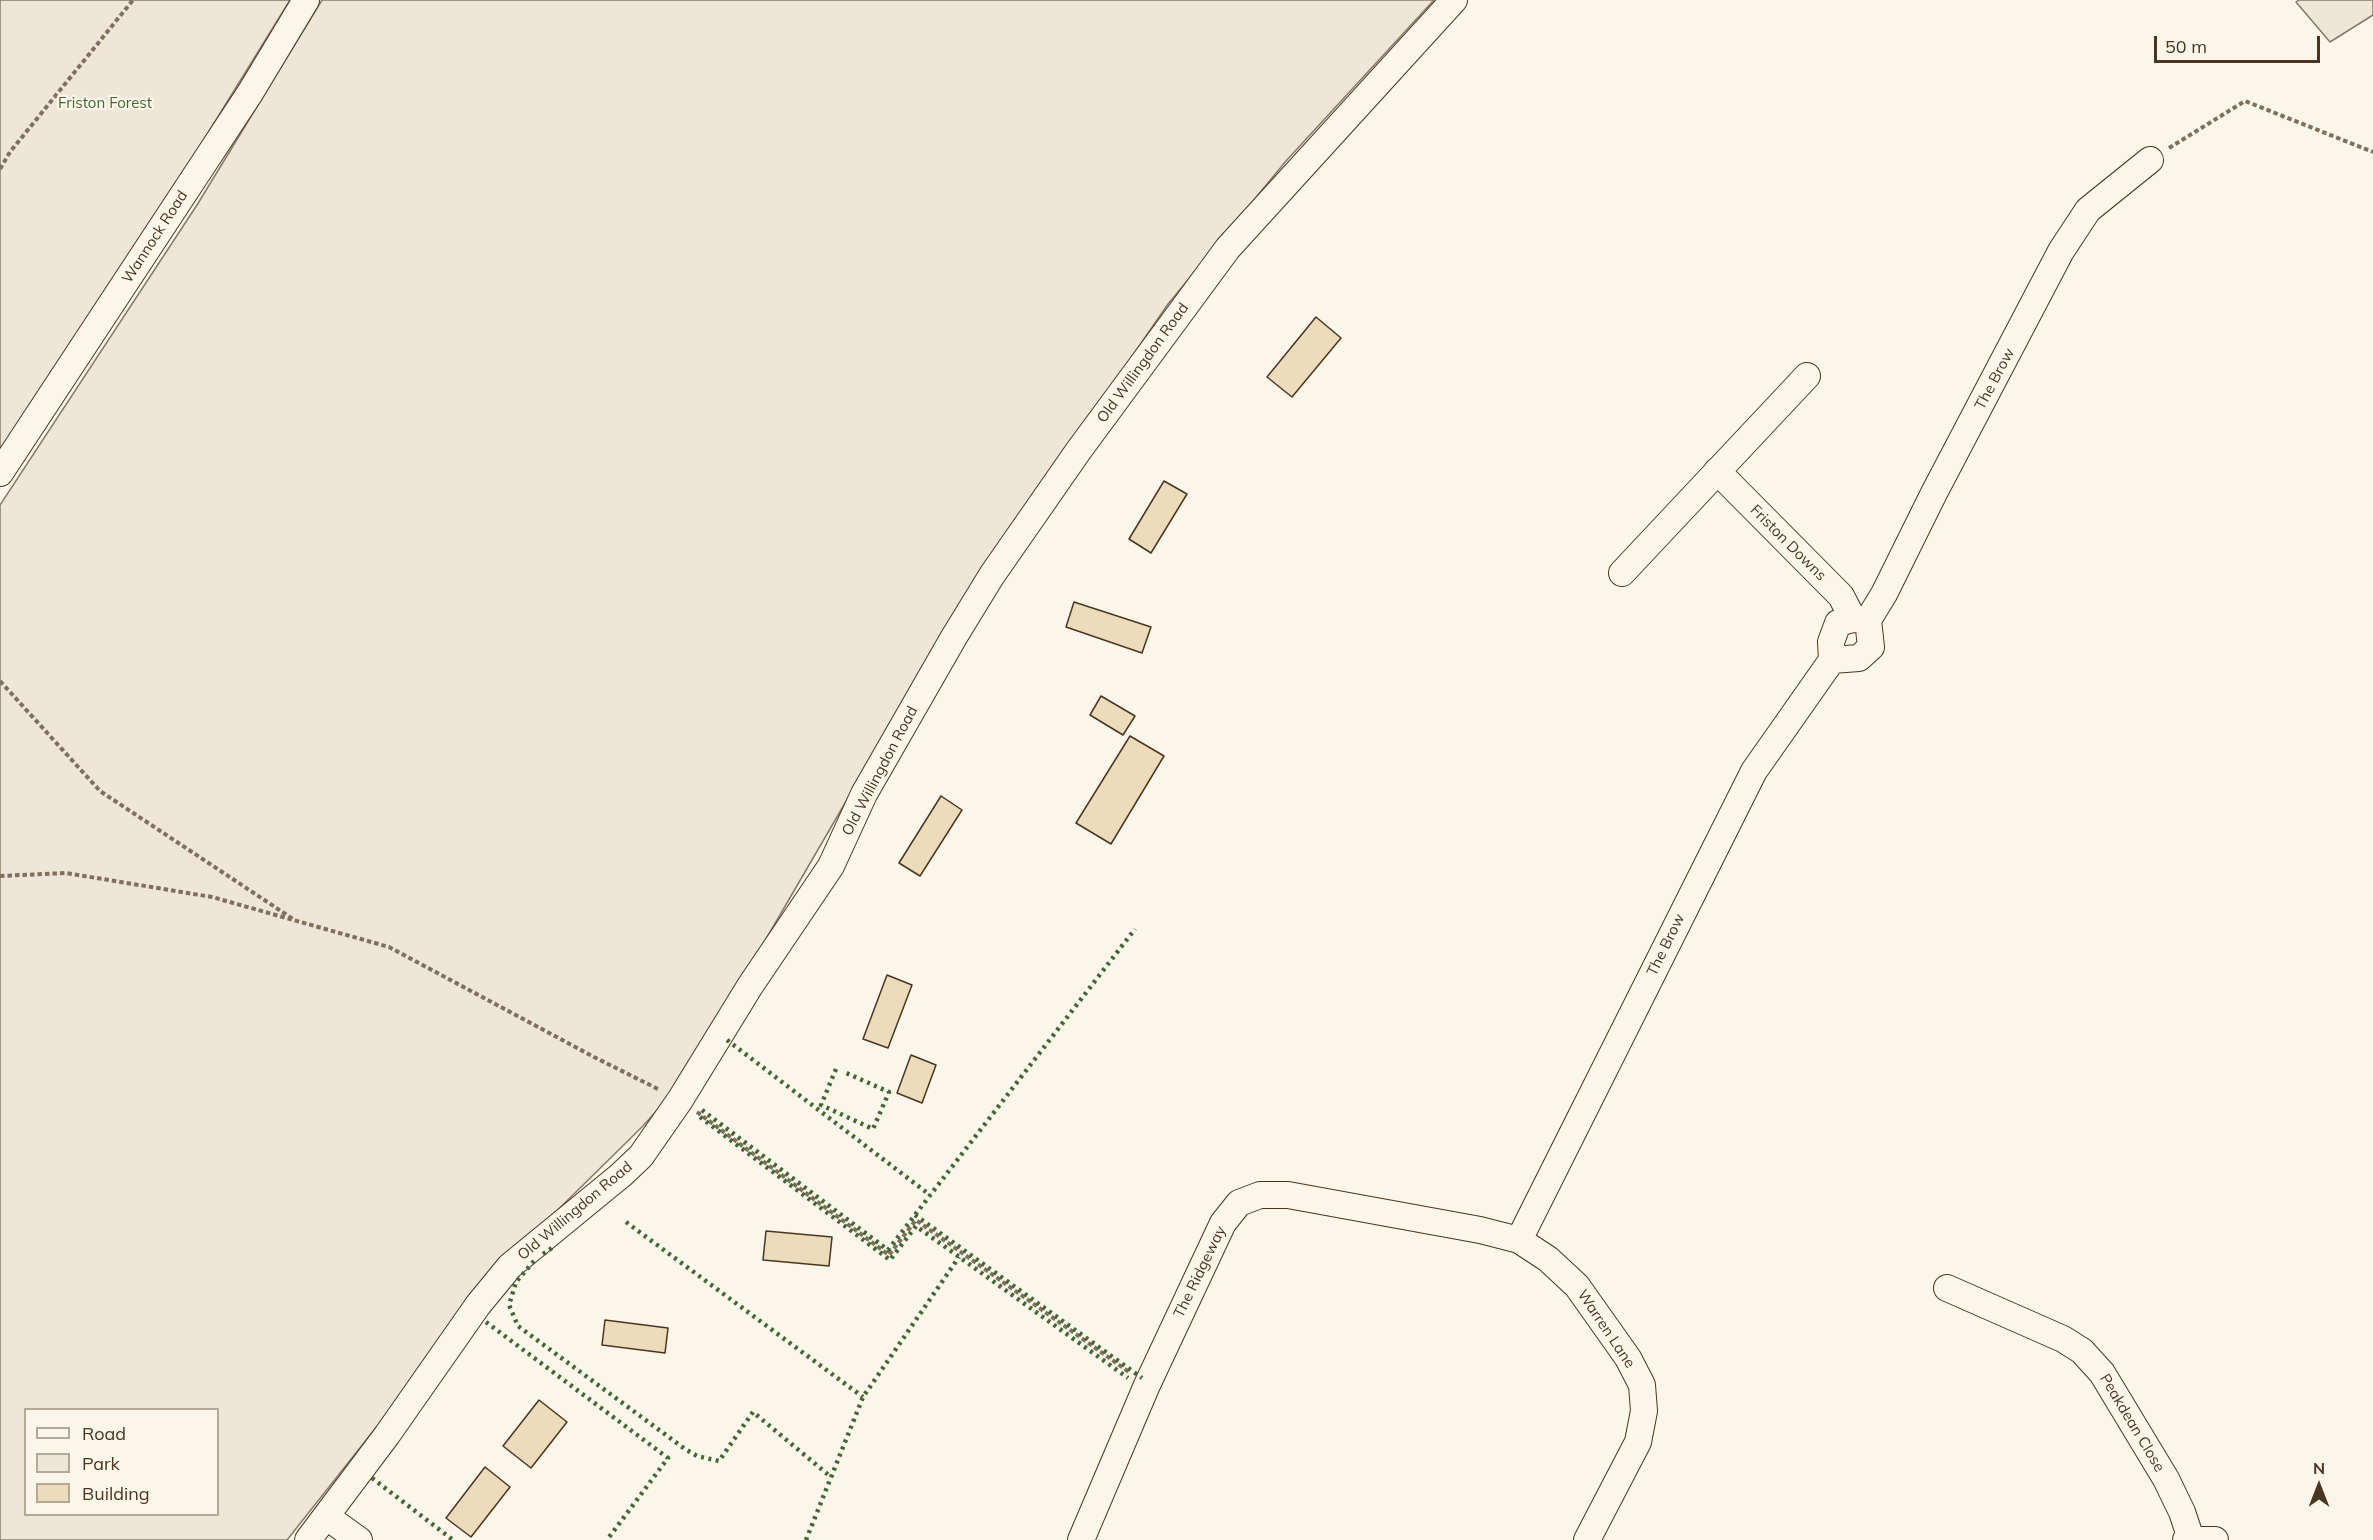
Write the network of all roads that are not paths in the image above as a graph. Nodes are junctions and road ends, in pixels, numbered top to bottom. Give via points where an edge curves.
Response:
1 (306, 0) edge
2 (1454, 0) edge
3 (2150, 160) road end
4 (1807, 376) dead end
5 (1717, 471) junction
6 (0, 473) edge
7 (1622, 573) dead end
8 (1860, 620) junction
9 (1519, 1240) junction
10 (1947, 1288) dead end
11 (327, 1516) junction
12 (308, 1540) edge
13 (359, 1540) edge
14 (1081, 1540) edge
15 (1587, 1540) edge
16 (2197, 1540) edge

1 - 6 street, Wannock Road via 250,93
2 - 11 street, Old Willingdon Road via 1228,248 1079,450 992,575 864,794 831,866 641,1156 510,1266
3 - 8 street, The Brow via 2088,210 2061,251 1884,594
4 - 5 street
5 - 7 street
5 - 8 street, Friston Downs
8 - 9 street, The Brow via 1838,623 1831,642 1832,660 1754,771
9 - 14 street, The Ridgeway via 1288,1195 1260,1195 1239,1203 1223,1223 1147,1385
9 - 15 street, Warren Lane via 1548,1259 1577,1286 1609,1328 1642,1385 1644,1411 1638,1442
10 - 16 street, Peakdean Close via 2082,1351 2102,1373 2133,1421
11 - 12 street, Old Willingdon Road
11 - 13 street

